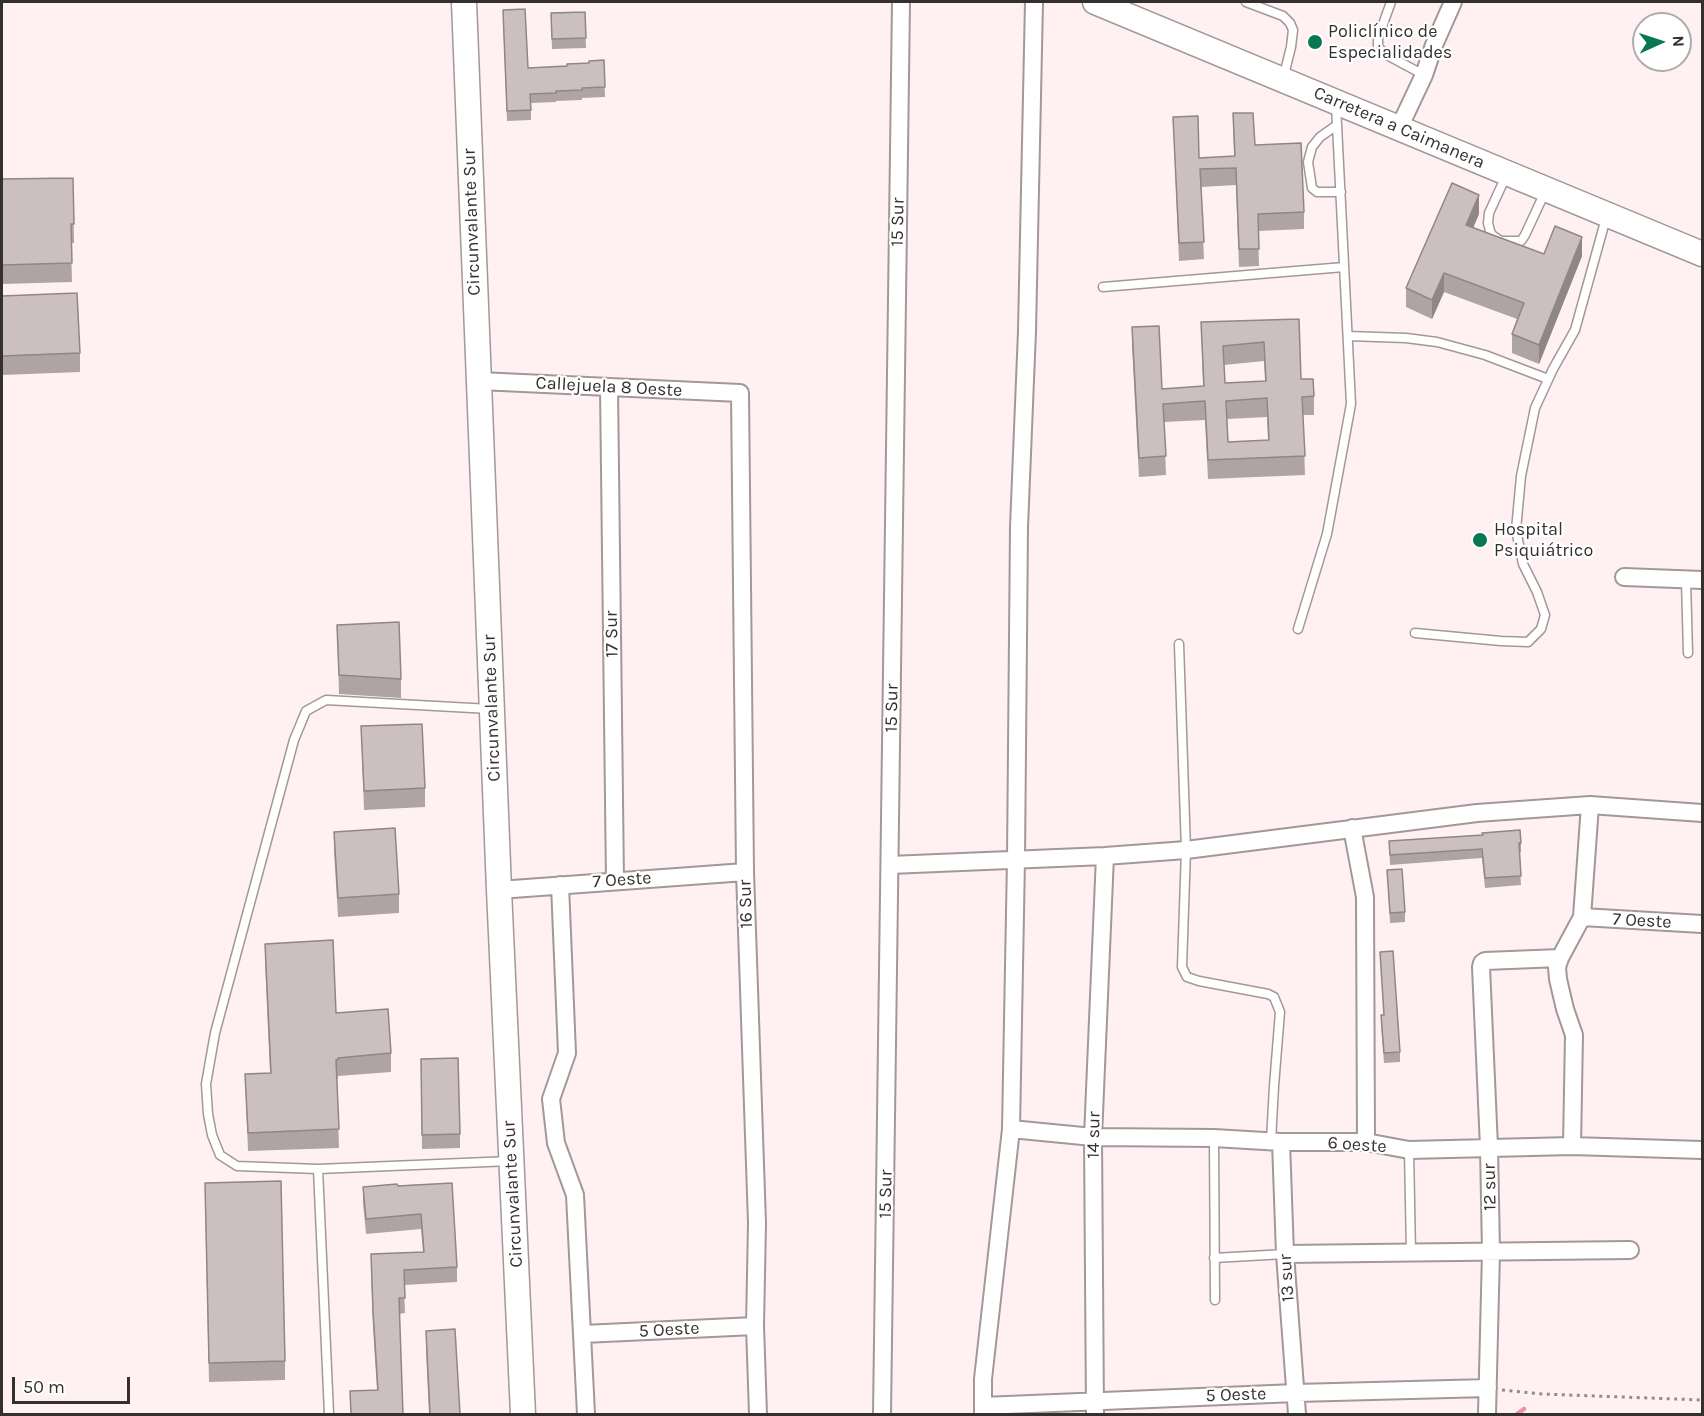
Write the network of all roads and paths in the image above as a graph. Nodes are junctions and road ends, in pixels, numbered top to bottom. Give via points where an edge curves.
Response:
1 (464, 2) edge
2 (901, 2) edge
3 (1034, 2) edge
4 (1246, 2) edge
5 (1391, 2) edge
6 (1454, 2) edge
7 (1105, 3) edge
8 (1424, 75) junction
9 (1282, 80) junction
10 (1337, 114) junction
11 (1399, 128) junction
12 (1508, 173) junction
13 (1546, 189) junction
14 (1341, 192) junction
15 (1607, 215) junction
16 (1702, 254) edge
17 (1344, 267) junction
18 (1103, 287) dead end
19 (1348, 336) junction
20 (1548, 379) junction
21 (479, 381) junction
22 (609, 387) junction
23 (740, 393) joint
24 (1624, 577) dead end
25 (1694, 580) edge
26 (1298, 629) dead end
27 (1415, 633) dead end
28 (1179, 644) dead end
29 (1688, 653) dead end
30 (492, 709) junction
31 (1590, 805) junction
32 (1702, 813) edge
33 (1352, 828) junction
34 (1186, 850) junction
35 (1105, 856) junction
36 (1016, 859) junction
37 (890, 866) junction
38 (744, 872) junction
39 (615, 881) junction
40 (560, 885) junction
41 (499, 890) junction
42 (1582, 917) junction
43 (1702, 924) edge
44 (1560, 958) junction
45 (1011, 1130) junction
46 (1093, 1137) junction
47 (1214, 1138) junction
48 (1276, 1142) junction
49 (1366, 1142) junction
50 (1572, 1146) junction
51 (1489, 1148) junction
52 (1409, 1150) junction
53 (1702, 1150) edge
54 (511, 1161) junction
55 (318, 1169) junction
56 (1629, 1250) dead end
57 (1491, 1252) junction
58 (1411, 1253) junction
59 (1285, 1254) junction
60 (1214, 1258) junction
61 (1215, 1300) dead end
62 (755, 1326) junction
63 (583, 1334) junction
64 (1488, 1389) junction
65 (1296, 1393) junction
66 (1702, 1400) edge
67 (1095, 1408) edge
68 (983, 1410) edge
69 (329, 1414) edge
70 (522, 1414) edge
71 (586, 1414) edge
72 (758, 1414) edge
73 (882, 1414) edge
74 (1296, 1414) edge
75 (1487, 1414) edge

1 - 21 main road, Circunvalante Sur
2 - 37 street, 15 Sur
3 - 36 street
4 - 9 lane via 1283,16 1290,23 1291,47
5 - 8 lane via 1378,47
6 - 8 street
7 - 9 main road, Carretera a Caimanera
8 - 11 street
9 - 10 main road, Carretera a Caimanera
10 - 11 main road, Carretera a Caimanera
10 - 14 lane
10 - 14 lane via 1312,147 1308,162 1312,188 1317,192
11 - 12 main road, Carretera a Caimanera
12 - 13 main road, Carretera a Caimanera
12 - 13 lane via 1489,213 1490,231 1501,241 1521,241
13 - 15 main road, Carretera a Caimanera
14 - 17 lane
15 - 16 main road, Carretera a Caimanera
15 - 20 lane via 1575,330
17 - 18 lane
17 - 19 lane
19 - 20 lane via 1437,342
19 - 26 lane via 1351,404 1327,534
20 - 27 lane via 1535,408 1521,476 1516,530 1523,564 1545,615 1541,630 1528,642
21 - 22 street, Callejuela 8 Oeste
21 - 30 main road, Circunvalante Sur
22 - 23 street, Callejuela 8 Oeste
22 - 39 street, 17 Sur
23 - 38 street, 16 Sur
24 - 25 street
25 - 29 lane
28 - 34 lane
30 - 41 main road, Circunvalante Sur
30 - 55 lane via 326,700 306,711 294,740 215,1033 206,1084 212,1135 220,1155 237,1166
31 - 32 street
31 - 33 street
31 - 42 street
33 - 34 street
33 - 49 street via 1365,897
34 - 35 street
34 - 48 lane via 1182,967 1187,977 1268,994 1274,997 1280,1012 1274,1086
35 - 36 street
35 - 46 street, 14 sur
36 - 37 street
36 - 45 street
37 - 73 street, 15 Sur
38 - 39 street, 7 Oeste
38 - 62 street, 16 Sur via 757,1223
39 - 40 street, 7 Oeste
40 - 41 street, 7 Oeste
40 - 63 street via 567,1053 550,1099 556,1143 575,1195
41 - 54 main road, Circunvalante Sur
42 - 43 street, 7 Oeste
42 - 44 street
44 - 50 street via 1558,979 1574,1035
44 - 51 street, 12 sur via 1482,963
45 - 46 street, 6 oeste
45 - 68 street via 983,1379
46 - 47 street, 6 oeste
46 - 67 street, 14 sur
47 - 48 street, 6 oeste
47 - 60 lane
48 - 49 street, 6 oeste
48 - 59 street, 13 sur
49 - 52 street, 6 oeste
50 - 51 street, 6 oeste
50 - 53 street, 6 oeste
51 - 52 street, 6 oeste
51 - 57 street, 12 sur
52 - 58 lane
54 - 55 lane
54 - 70 main road, Circunvalante Sur
55 - 69 lane
56 - 57 street
57 - 58 street
57 - 64 street, 12 sur
58 - 59 street
59 - 60 lane
59 - 65 street, 13 sur
60 - 61 lane
62 - 63 street, 5 Oeste
62 - 72 street, 16 Sur
63 - 71 street
64 - 65 street, 5 Oeste
64 - 66 path
64 - 75 street, 12 sur
65 - 67 street, 5 Oeste
65 - 74 street, 13 sur
67 - 68 street, 5 Oeste

